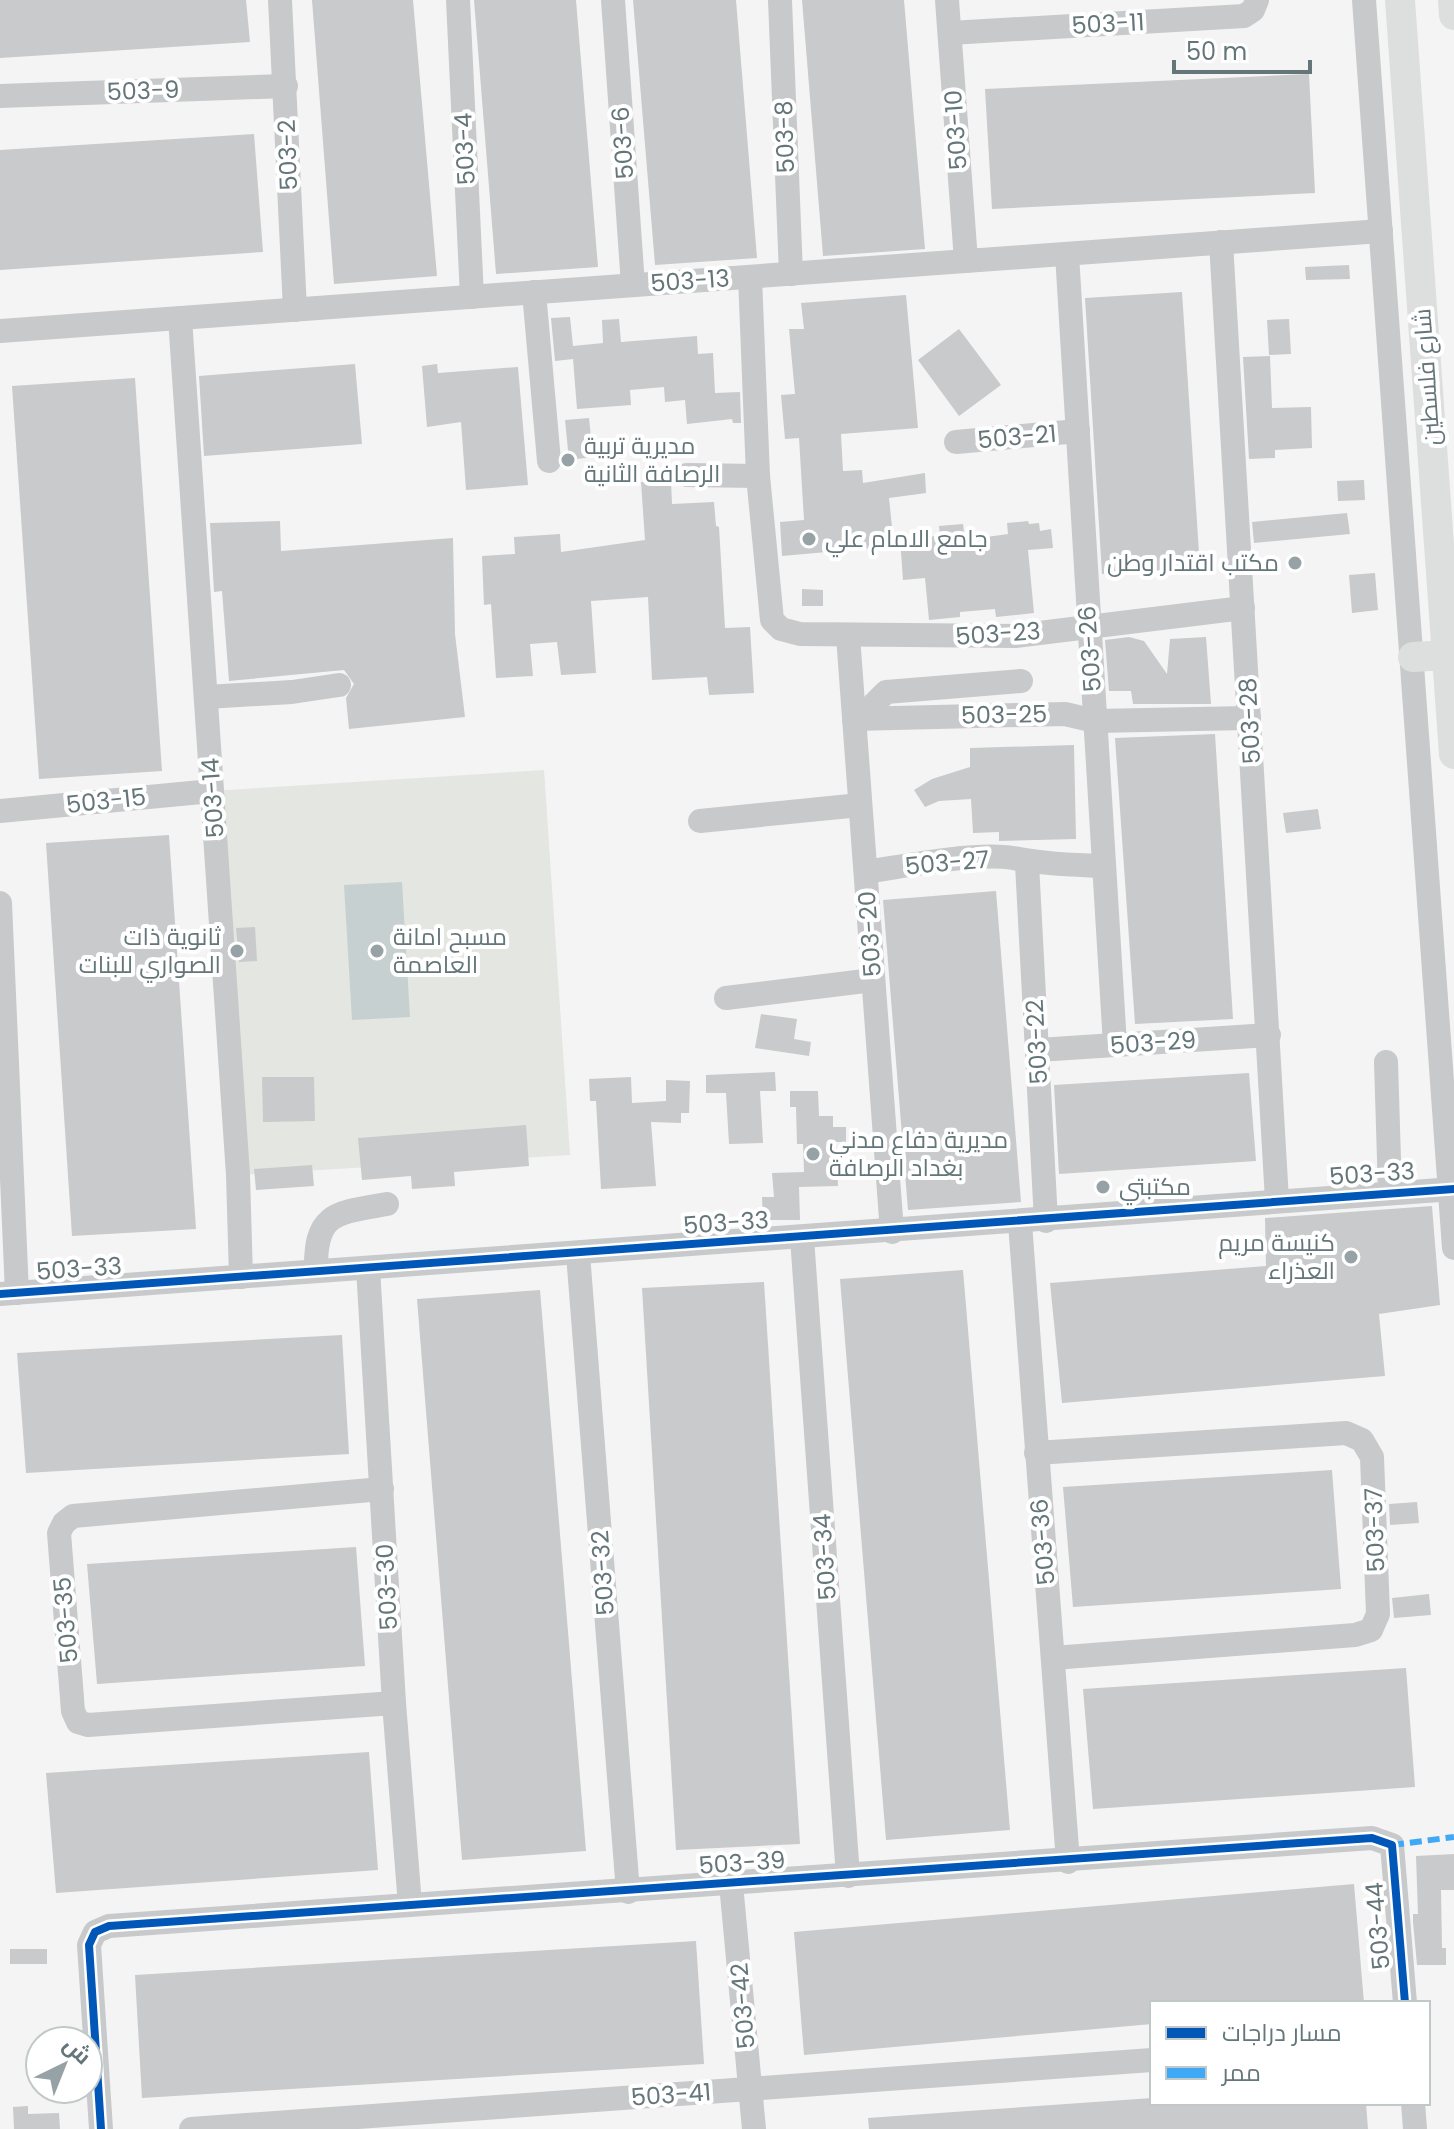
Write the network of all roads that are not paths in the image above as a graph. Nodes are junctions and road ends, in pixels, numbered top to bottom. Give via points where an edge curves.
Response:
1 (280, 0) edge
2 (458, 0) edge
3 (613, 0) edge
4 (780, 0) edge
5 (947, 0) edge
6 (1257, 0) edge
7 (1364, 0) edge
8 (1400, 0) edge
9 (1453, 0) edge
10 (1454, 15) edge
11 (950, 33) junction
12 (286, 86) junction
13 (0, 96) edge
14 (1381, 231) junction
15 (1221, 242) junction
16 (1067, 254) junction
17 (966, 261) junction
18 (791, 274) junction
19 (750, 277) junction
20 (633, 285) junction
21 (534, 292) junction
22 (472, 297) junction
23 (295, 310) junction
24 (180, 318) junction
25 (0, 331) edge
26 (1078, 431) junction
27 (956, 442) dead end
28 (549, 461) dead end
29 (687, 475) dead end
30 (758, 476) junction
31 (1243, 608) junction
32 (1089, 626) junction
33 (848, 636) junction
34 (1447, 655) junction
35 (1413, 657) junction
36 (1021, 681) dead end
37 (339, 685) dead end
38 (206, 697) junction
39 (863, 718) junction
40 (1249, 718) junction
41 (1095, 721) junction
42 (1454, 754) edge
43 (212, 791) junction
44 (860, 805) junction
45 (0, 811) edge
46 (700, 821) dead end
47 (1027, 864) junction
48 (1104, 866) junction
49 (866, 872) junction
50 (0, 903) edge
51 (873, 980) junction
52 (726, 998) dead end
53 (1269, 1035) junction
54 (1115, 1045) junction
55 (1038, 1050) junction
56 (1386, 1062) dead end
57 (1452, 1189) edge
58 (1390, 1192) junction
59 (1277, 1200) junction
60 (387, 1204) dead end
61 (1046, 1221) junction
62 (1020, 1223) junction
63 (892, 1232) junction
64 (802, 1238) junction
65 (1454, 1248) edge
66 (578, 1254) junction
67 (368, 1268) junction
68 (316, 1270) junction
69 (241, 1277) junction
70 (8, 1294) edge
71 (1036, 1453) junction
72 (382, 1489) junction
73 (1053, 1658) junction
74 (394, 1703) junction
75 (1392, 1845) joint
76 (1068, 1862) junction
77 (848, 1876) junction
78 (731, 1884) junction
79 (628, 1892) junction
80 (410, 1905) junction
81 (1405, 2001) edge
82 (1150, 2060) edge
83 (751, 2089) junction
84 (1413, 2105) edge
85 (101, 2129) edge
86 (191, 2129) edge
87 (754, 2129) edge
88 (1415, 2129) edge

1 - 12 street, 503-2
2 - 22 street, 503-4
3 - 20 street, 503-6
4 - 18 street, 503-8
5 - 11 street, 503-10
6 - 11 street, 503-11 via 1244,16
7 - 14 street
8 - 34 main road, شارع فلسطين
9 - 10 main road
11 - 17 street, 503-10
12 - 13 street, 503-9
12 - 23 street, 503-2
14 - 15 street, 503-13
14 - 35 street
15 - 16 street, 503-13
15 - 31 street, 503-28
16 - 17 street, 503-13
16 - 26 street, 503-26
17 - 18 street, 503-13
18 - 19 street, 503-13
19 - 20 street, 503-13
19 - 30 street
20 - 21 street, 503-13
21 - 22 street, 503-13
21 - 28 street
22 - 23 street, 503-13
23 - 24 street, 503-13
24 - 25 street, 503-13
24 - 38 street, 503-14
26 - 27 street, 503-21
26 - 32 street, 503-26
29 - 30 street
30 - 33 street, 503-23 via 772,620 781,629 800,634
31 - 32 street, 503-23
31 - 40 street, 503-28
32 - 33 street, 503-23 via 977,638
32 - 41 street, 503-26
33 - 39 street, 503-20
34 - 35 main road
34 - 42 main road, شارع فلسطين
35 - 57 street
36 - 39 street via 886,692
37 - 38 street
38 - 43 street, 503-14
39 - 41 street, 503-25 via 1065,714
39 - 44 street, 503-20
40 - 41 street, 503-25
40 - 53 street, 503-28
41 - 48 street, 503-26
43 - 45 street, 503-15
43 - 69 street, 503-14
44 - 46 street
44 - 49 street, 503-20
47 - 48 street, 503-27
47 - 49 street, 503-27 via 1012,858 930,862
47 - 55 street, 503-22
48 - 54 street, 503-26
49 - 51 street, 503-20
50 - 70 street
51 - 52 street
51 - 63 street, 503-20
53 - 54 street, 503-29
53 - 59 street, 503-28
54 - 55 street, 503-29
55 - 61 street, 503-22
56 - 58 street
57 - 58 street, 503-33
57 - 65 street
58 - 59 street, 503-33
59 - 61 street, 503-33
60 - 68 street via 343,1212 326,1224 316,1240
61 - 62 street, 503-33
62 - 63 street, 503-33
62 - 71 street, 503-36
63 - 64 street, 503-33
64 - 66 street, 503-33
64 - 77 street, 503-34
66 - 67 street, 503-33
66 - 79 street, 503-32
67 - 68 street, 503-33
67 - 72 street, 503-30
68 - 69 street, 503-33
69 - 70 street, 503-33
71 - 73 street, 503-36
71 - 73 street, 503-37 via 1346,1433 1362,1440 1372,1457 1378,1614 1371,1630
72 - 74 street, 503-30
72 - 74 street, 503-35 via 73,1516 59,1533 78,1722
73 - 76 street, 503-36
74 - 80 street, 503-30
75 - 76 street, 503-39 via 1372,1838
75 - 81 street, 503-44
76 - 77 street, 503-39
77 - 78 street, 503-39
78 - 79 street, 503-39
78 - 83 street, 503-42
79 - 80 street, 503-39
80 - 85 street, 503-39 via 109,1926 95,1932 89,1945
82 - 83 street, 503-41
83 - 86 street, 503-41
83 - 87 street, 503-42
84 - 88 street

